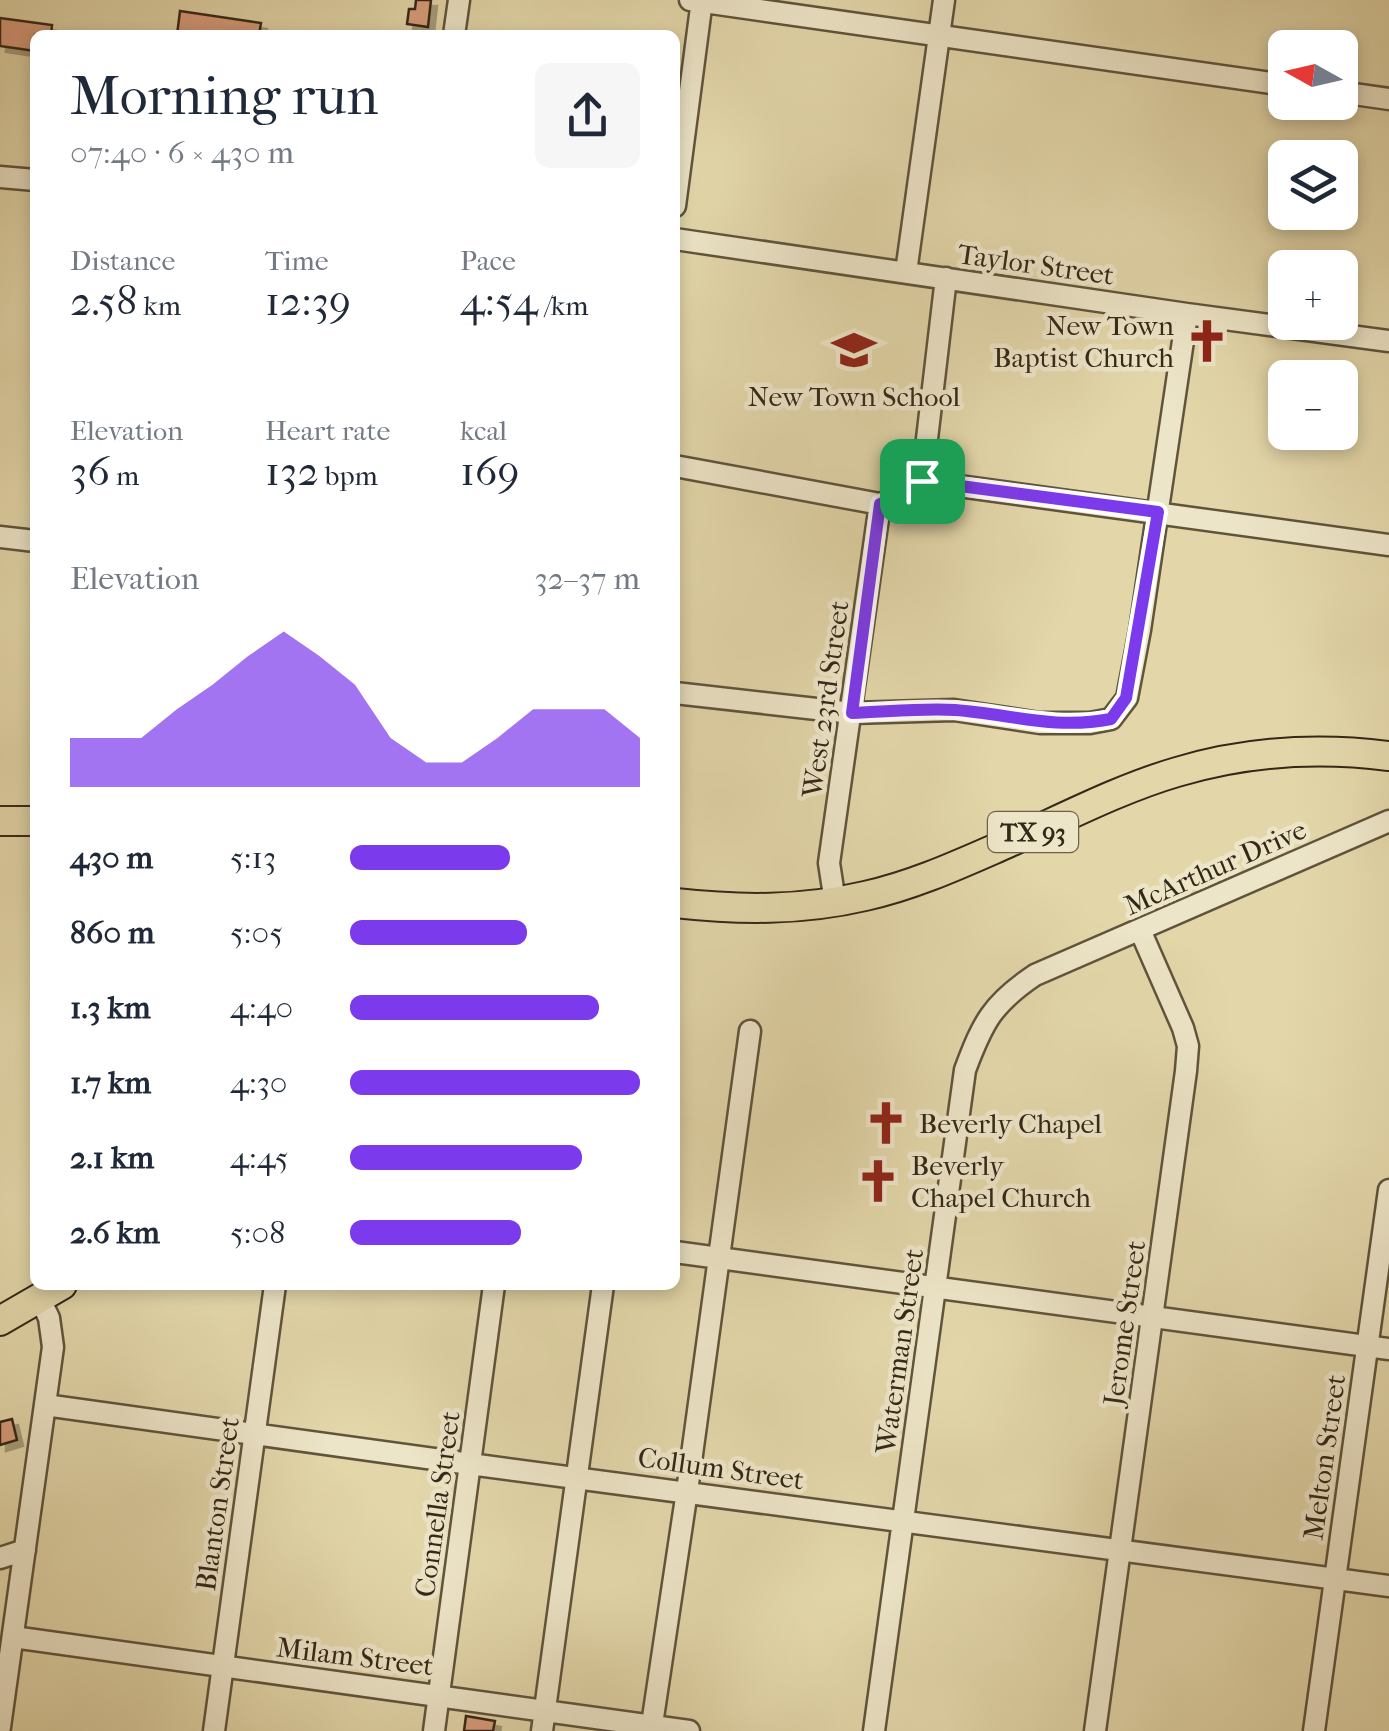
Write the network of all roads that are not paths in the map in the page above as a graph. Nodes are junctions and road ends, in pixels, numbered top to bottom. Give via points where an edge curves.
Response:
1 (460, 0) edge
2 (944, 0) edge
3 (698, 1) edge
4 (455, 30) edge
5 (938, 37) junction
6 (1268, 83) edge
7 (1358, 95) edge
8 (1389, 99) edge
9 (680, 161) edge
10 (0, 177) edge
11 (30, 180) edge
12 (680, 241) edge
13 (906, 272) junction
14 (946, 278) junction
15 (1187, 314) junction
16 (1389, 341) edge
17 (680, 467) edge
18 (922, 481) junction
19 (880, 504) junction
20 (1158, 512) junction
21 (0, 537) edge
22 (30, 540) edge
23 (1389, 545) edge
24 (680, 694) edge
25 (852, 713) junction
26 (1389, 756) edge
27 (0, 821) edge
28 (30, 821) edge
29 (1389, 821) edge
30 (835, 902) junction
31 (680, 903) edge
32 (1140, 930) junction
33 (1063, 962) joint
34 (750, 1031) dead end
35 (1389, 1190) edge
36 (680, 1253) edge
37 (719, 1258) junction
38 (936, 1288) junction
39 (274, 1290) edge
40 (493, 1290) edge
41 (603, 1290) edge
42 (51, 1292) edge
43 (1152, 1318) junction
44 (0, 1321) edge
45 (1367, 1348) junction
46 (1389, 1349) edge
47 (45, 1405) junction
48 (254, 1434) junction
49 (470, 1464) junction
50 (576, 1477) junction
51 (687, 1491) junction
52 (902, 1520) junction
53 (1120, 1549) junction
54 (25, 1550) junction
55 (0, 1558) edge
56 (1335, 1579) junction
57 (1389, 1586) edge
58 (13, 1636) junction
59 (223, 1666) junction
60 (439, 1694) junction
61 (543, 1721) edge
62 (0, 1726) edge
63 (651, 1728) edge
64 (214, 1731) edge
65 (434, 1731) edge
66 (689, 1731) edge
67 (874, 1731) edge
68 (1095, 1731) edge
69 (1314, 1731) edge

1 - 4 street
2 - 5 street
3 - 5 street
3 - 9 street
5 - 6 street
5 - 13 street
7 - 8 street
10 - 11 street
12 - 13 street, Taylor Street
13 - 14 street, Taylor Street
14 - 15 street, Taylor Street
14 - 18 street
15 - 16 street, Taylor Street
15 - 20 street
17 - 19 street
18 - 19 street
18 - 20 street
19 - 25 street, West 23rd Street
20 - 23 street
20 - 25 street via 1126,698 1111,719 1040,723 954,710
21 - 22 street
24 - 25 street
25 - 30 street, West 23rd Street via 830,863
26 - 30 main road, TX 93 via 1291,752 1198,766 913,882
27 - 28 main road
29 - 32 street, McArthur Drive
30 - 31 main road, TX 93 via 755,909
32 - 33 street, McArthur Drive
32 - 43 street, Jerome Street via 1188,1046
33 - 38 street, Waterman Street via 1011,991 980,1029 965,1070
34 - 37 street
35 - 45 street, Melton Street
36 - 37 street
37 - 38 street
37 - 51 street
38 - 43 street
38 - 52 street, Waterman Street
39 - 48 street, Blanton Street
40 - 49 street, Connella Street
41 - 50 street
42 - 44 main road
42 - 47 street via 54,1338
43 - 45 street
43 - 53 street, Jerome Street
45 - 46 street
45 - 56 street, Melton Street
47 - 48 street, Collum Street
47 - 54 street
48 - 49 street, Collum Street
48 - 59 street, Blanton Street
49 - 50 street, Collum Street
49 - 60 street, Connella Street
50 - 51 street, Collum Street
50 - 61 street
51 - 52 street, Collum Street
51 - 63 street
52 - 53 street, Collum Street
52 - 67 street, Waterman Street
53 - 56 street, Collum Street
53 - 68 street, Jerome Street
54 - 55 street
54 - 58 street
56 - 57 street, Collum Street
56 - 69 street, Melton Street
58 - 59 street, Milam Street
58 - 62 street
59 - 60 street, Milam Street
59 - 64 street, Blanton Street
60 - 61 street, Milam Street
60 - 65 street, Connella Street
61 - 63 street, Milam Street
63 - 66 street, Milam Street

